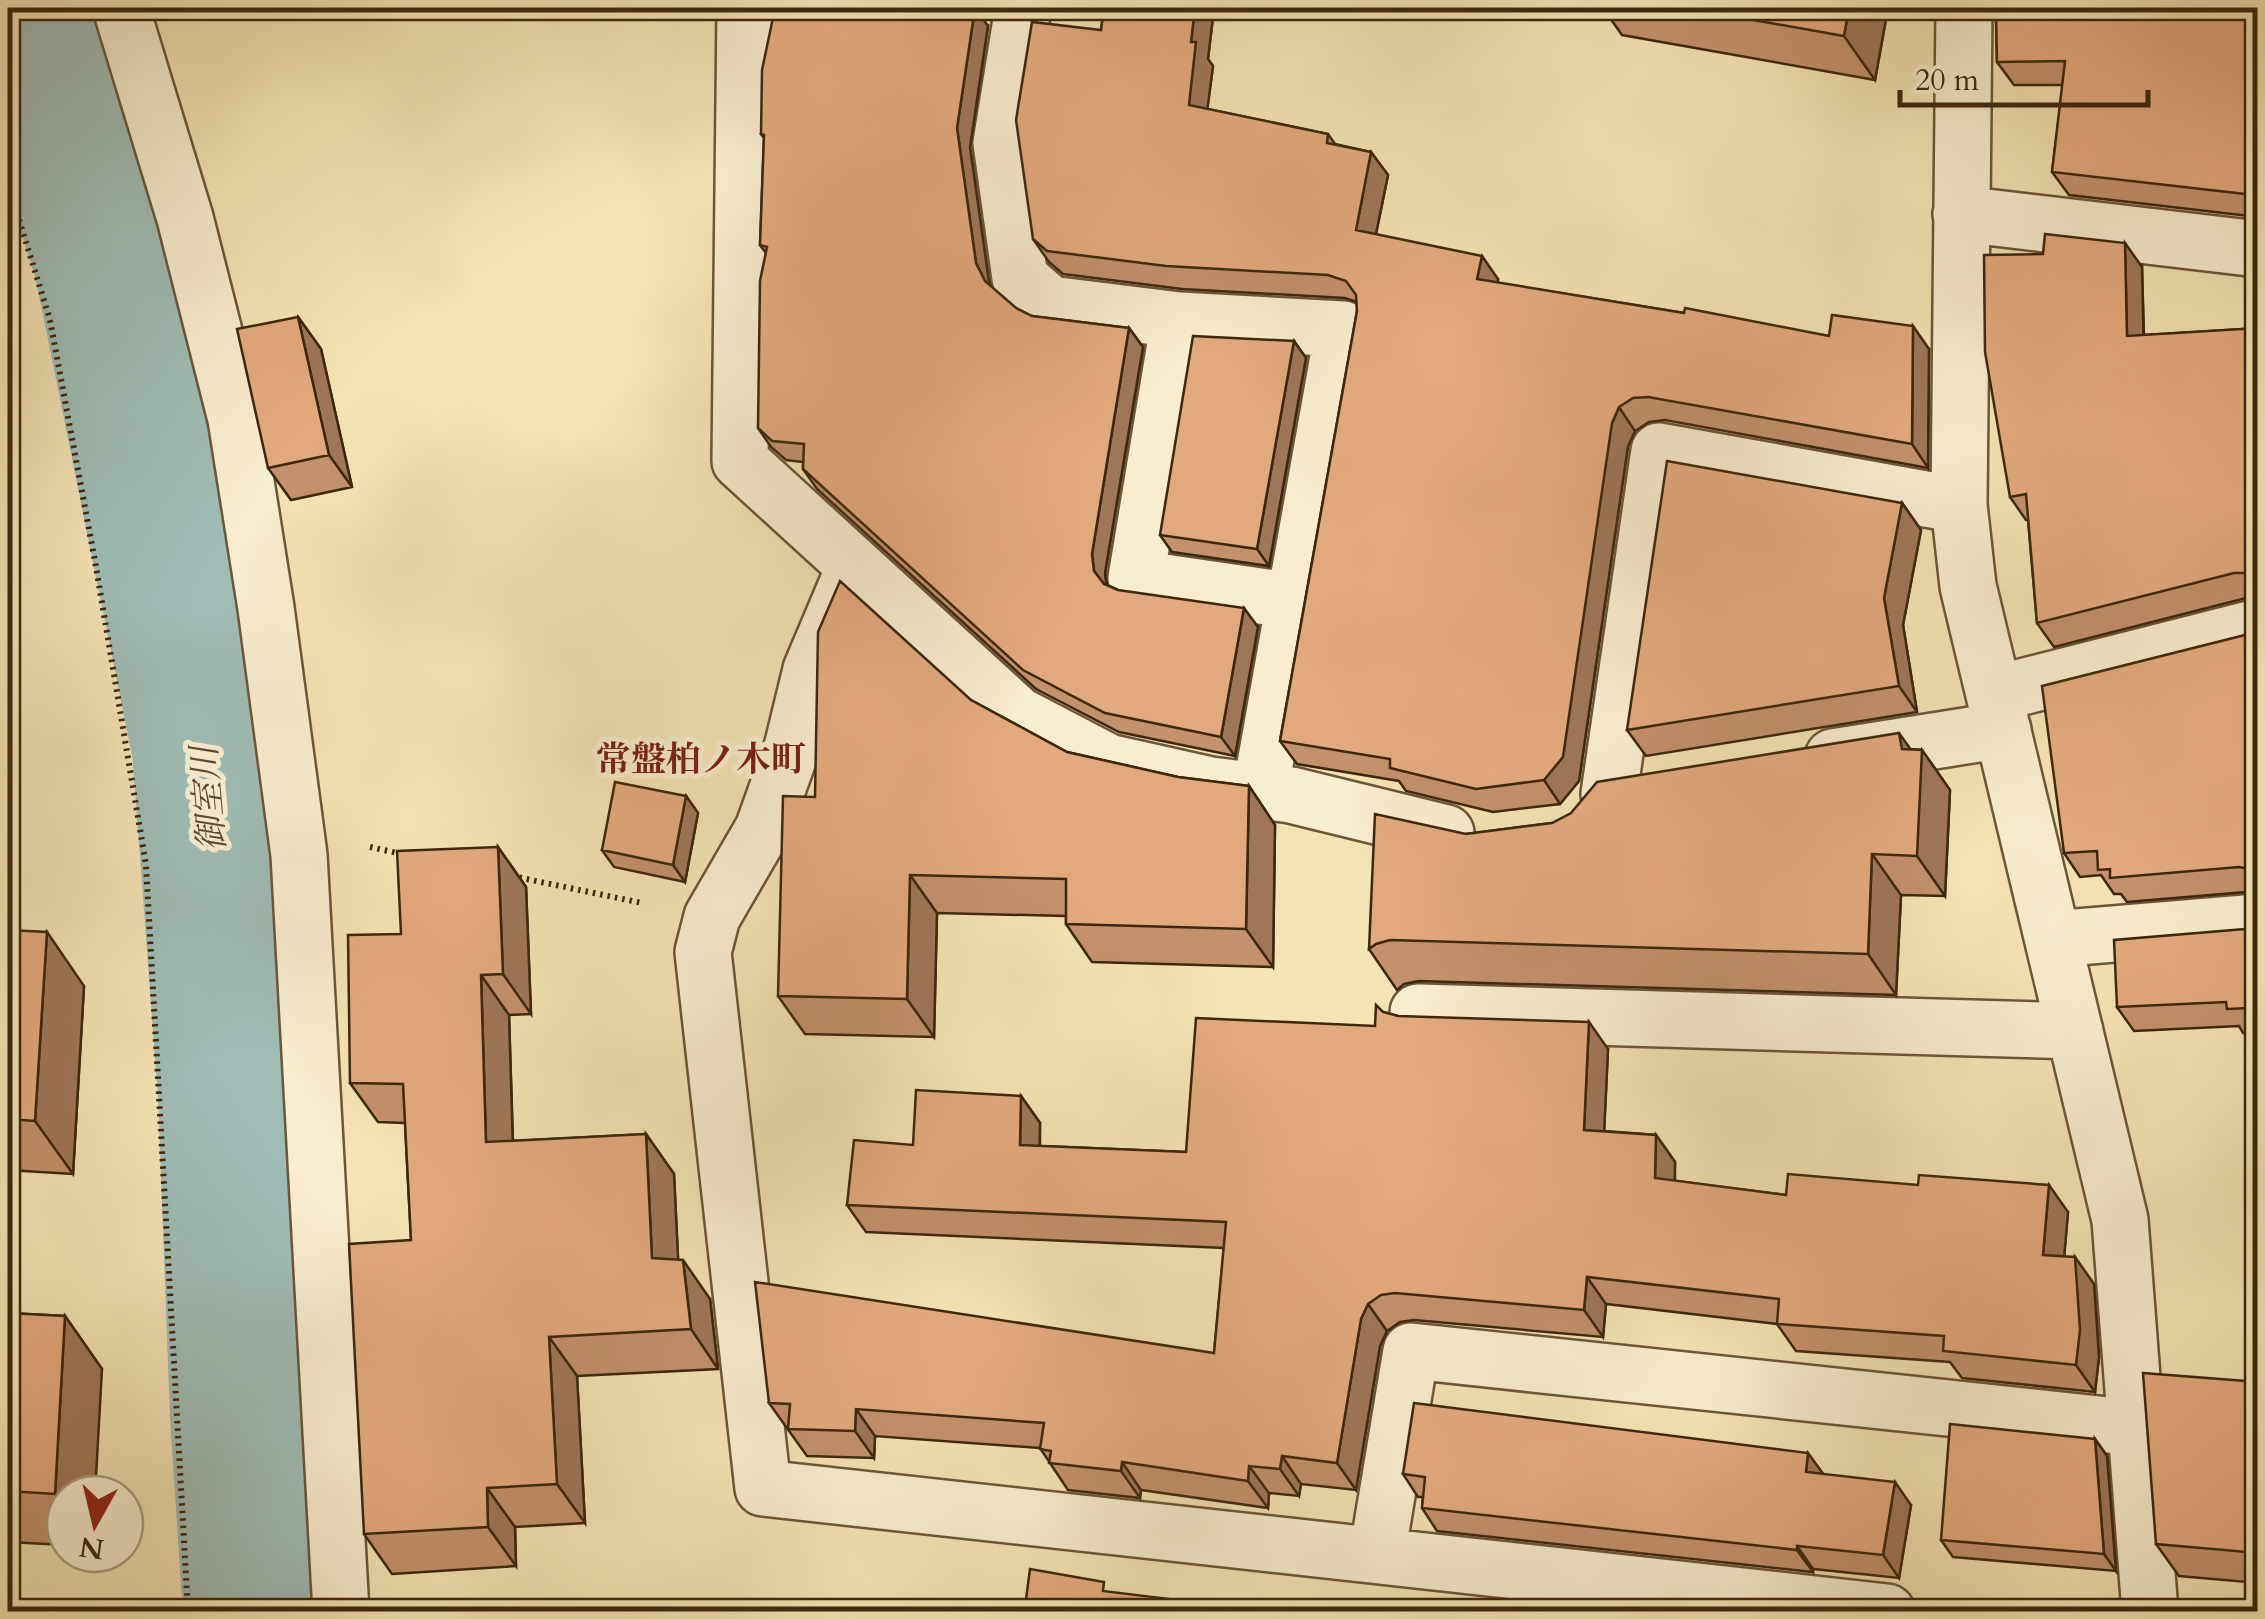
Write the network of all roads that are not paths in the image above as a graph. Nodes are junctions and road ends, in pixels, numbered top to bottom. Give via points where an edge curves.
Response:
1 (120, 8) edge
2 (745, 8) edge
3 (1023, 8) edge
4 (1964, 8) edge
5 (1962, 214) junction
6 (2258, 249) edge
7 (1179, 320) junction
8 (1959, 505) junction
9 (855, 566) junction
10 (1295, 601) junction
11 (2258, 627) edge
12 (1999, 712) junction
13 (1786, 765) edge
14 (1668, 784) edge
15 (1260, 792) junction
16 (1491, 844) edge
17 (2258, 922) edge
18 (2053, 939) junction
19 (1418, 1012) edge
20 (2075, 1031) junction
21 (2136, 1428) junction
22 (1377, 1556) junction
23 (1786, 1606) edge
24 (2149, 1611) edge
25 (341, 1612) edge
26 (1887, 1612) edge

1 - 25 street via 186,218 236,419 266,608 295,832
2 - 9 street via 740,461
3 - 7 street via 1001,143 1020,278 1050,304
4 - 5 street
5 - 6 street
5 - 8 street
7 - 10 street via 1136,578
7 - 10 street via 1343,330
8 - 12 street via 1968,586
8 - 14 street via 1659,452 1592,814
9 - 15 street via 1018,715 1108,762
9 - 22 street via 810,670 763,829 712,917 702,952 763,1488
10 - 15 street
11 - 12 street
12 - 13 street
12 - 18 street
15 - 16 street
17 - 18 street
18 - 20 street
19 - 20 street
20 - 21 street via 2120,1220
21 - 22 street via 1410,1351
21 - 24 street
22 - 23 street
23 - 26 street

